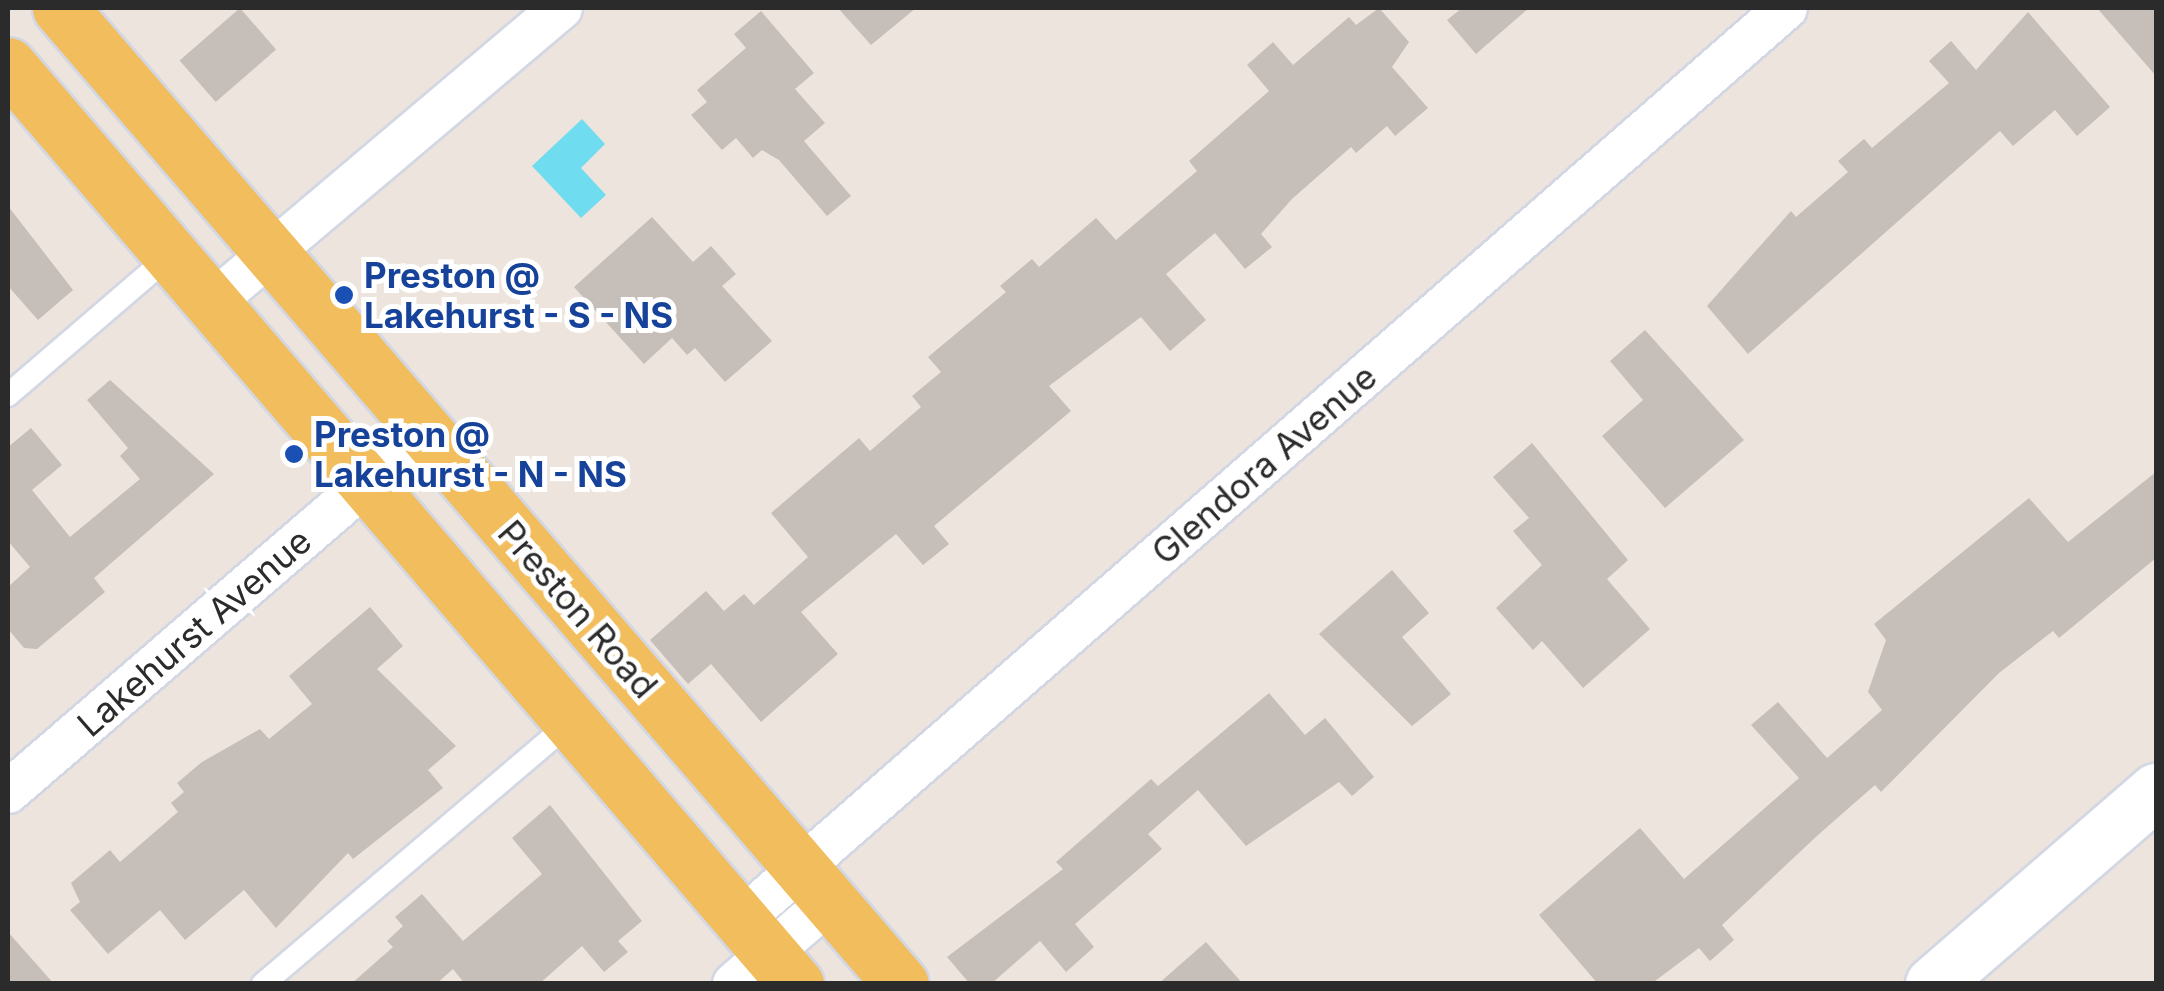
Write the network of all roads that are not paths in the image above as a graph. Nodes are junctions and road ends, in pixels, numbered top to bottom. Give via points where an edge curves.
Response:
1 (60, 8) edge
2 (560, 8) edge
3 (1786, 8) edge
4 (8, 65) edge
5 (271, 252) junction
6 (171, 255) junction
7 (212, 303) junction
8 (8, 395) edge
9 (426, 432) junction
10 (366, 483) junction
11 (571, 722) junction
12 (2156, 791) edge
13 (8, 792) edge
14 (816, 884) junction
15 (760, 960) edge
16 (264, 984) edge
17 (901, 984) edge
18 (1932, 984) edge

1 - 5 main road, Preston Road
2 - 5 street
3 - 14 street, Glendora Avenue
4 - 6 main road
5 - 7 street
5 - 9 main road, Preston Road
6 - 7 main road
6 - 8 lane
7 - 10 main road
9 - 10 street, Lakehurst Avenue
9 - 14 main road, Preston Road
10 - 11 main road
10 - 13 street, Lakehurst Avenue
11 - 15 main road
11 - 16 lane
12 - 18 street
14 - 15 street, Glendora Avenue
14 - 17 main road, Preston Road

